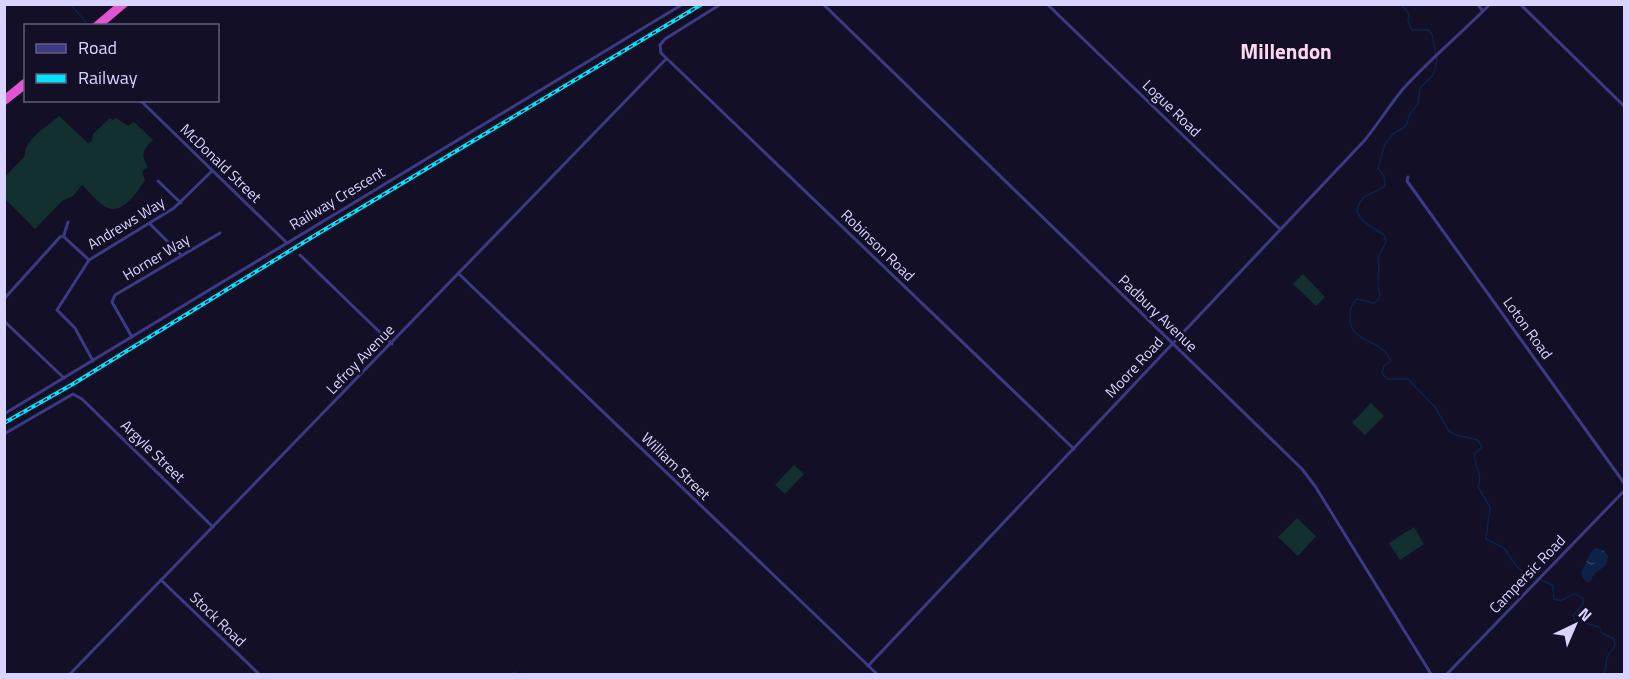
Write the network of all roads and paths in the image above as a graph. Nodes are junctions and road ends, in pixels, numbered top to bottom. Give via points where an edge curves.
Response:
1 (120, 4) edge
2 (126, 4) edge
3 (683, 4) edge
4 (721, 4) edge
5 (823, 4) edge
6 (1047, 4) edge
7 (1477, 4) edge
8 (1490, 4) edge
9 (1520, 4) edge
10 (1483, 11) junction
11 (96, 24) edge
12 (102, 24) edge
13 (666, 59) junction
14 (24, 82) edge
15 (24, 88) edge
16 (4, 98) edge
17 (142, 102) edge
18 (4, 103) edge
19 (1624, 106) edge
20 (212, 171) junction
21 (158, 181) dead end
22 (1412, 187) dead end
23 (181, 203) junction
24 (68, 222) dead end
25 (150, 224) junction
26 (1280, 229) junction
27 (220, 233) dead end
28 (63, 236) junction
29 (286, 242) junction
30 (181, 255) junction
31 (300, 255) dead end
32 (89, 260) junction
33 (459, 274) junction
34 (4, 299) edge
35 (4, 321) edge
36 (132, 337) junction
37 (392, 344) junction
38 (1173, 344) junction
39 (93, 361) junction
40 (64, 378) junction
41 (4, 414) edge
42 (4, 434) edge
43 (1074, 449) junction
44 (1624, 483) edge
45 (1624, 491) edge
46 (213, 527) junction
47 (162, 580) junction
48 (868, 666) junction
49 (70, 675) edge
50 (259, 675) edge
51 (877, 675) edge
52 (1431, 675) edge
53 (1446, 675) edge

1 - 11 highway
2 - 12 highway
3 - 29 street, Railway Crescent
4 - 13 street via 665,39 660,45
5 - 38 street, Padbury Avenue
6 - 26 street, Logue Road
7 - 10 street
8 - 10 street, Moore Road
9 - 19 street
10 - 26 street, Moore Road via 1402,91 1364,141
13 - 33 street, Lefroy Avenue
13 - 43 street, Robinson Road
14 - 16 highway
15 - 18 highway
17 - 20 street, McDonald Street
20 - 23 street, Andrews Way
20 - 29 street, McDonald Street
21 - 23 street
22 - 44 street, Loton Road
23 - 25 street, Andrews Way
24 - 28 street
25 - 30 street
25 - 32 street, Andrews Way
26 - 38 street, Moore Road
27 - 30 street, Horner Way
28 - 32 street
28 - 34 street
29 - 36 street, Railway Crescent
30 - 36 street, Horner Way via 114,295 112,302
31 - 37 street
32 - 39 street, Andrews Way via 57,310 75,328
33 - 37 street, Lefroy Avenue
33 - 48 street, William Street
35 - 40 street
36 - 39 street, Railway Crescent
37 - 46 street, Lefroy Avenue
38 - 43 street, Moore Road
38 - 52 street, Padbury Avenue via 1302,469
39 - 40 street, Railway Crescent
40 - 41 street, Railway Crescent
42 - 46 street, Argyle Street via 73,394
43 - 48 street, Moore Road
45 - 53 street, Campersic Road
46 - 47 street, Lefroy Avenue
47 - 49 street, Lefroy Avenue
47 - 50 street, Stock Road
48 - 51 street, William Street

